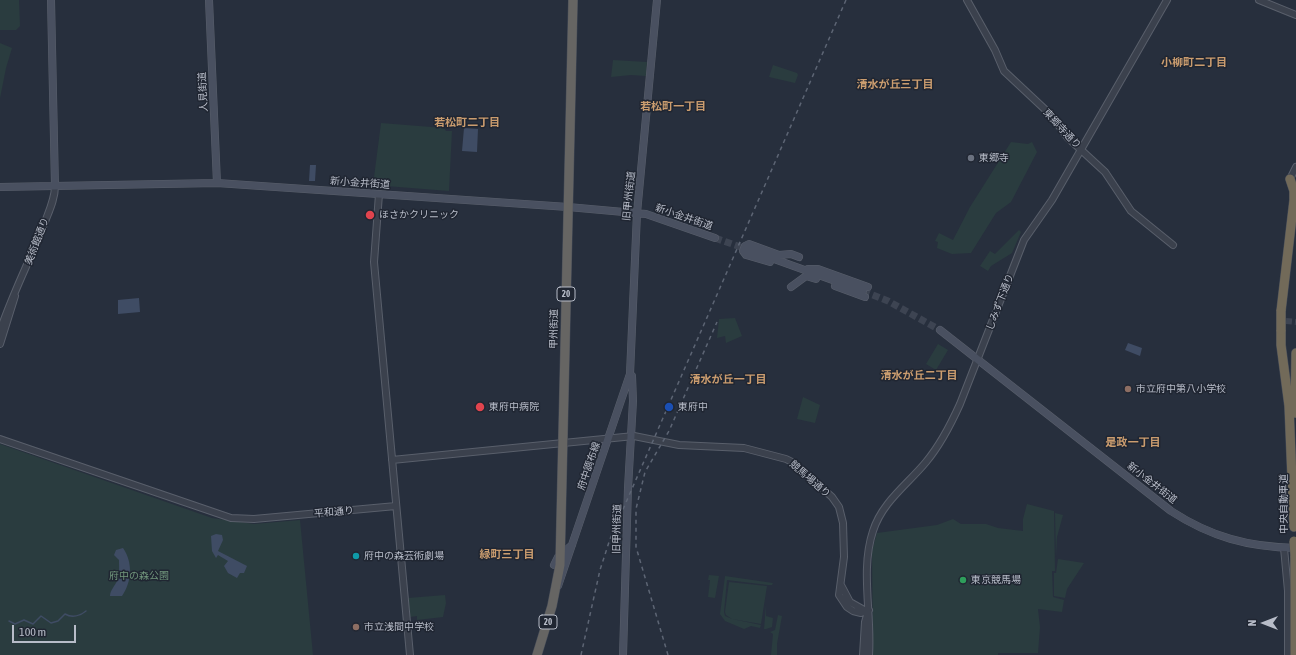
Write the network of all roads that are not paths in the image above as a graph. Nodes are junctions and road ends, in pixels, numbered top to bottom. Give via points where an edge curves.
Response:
1 (51, 0) edge
2 (208, 0) edge
3 (568, 0) edge
4 (573, 0) edge
5 (657, 0) edge
6 (966, 0) edge
7 (1166, 0) edge
8 (1259, 0) edge
9 (1296, 15) edge
10 (1081, 150) junction
11 (1296, 167) edge
12 (1290, 178) joint
13 (217, 183) junction
14 (55, 186) junction
15 (0, 187) edge
16 (379, 194) junction
17 (565, 207) junction
18 (636, 213) junction
19 (717, 239) tunnel mouth
20 (1173, 245) dead end
21 (749, 250) tunnel mouth
22 (799, 257) dead end
23 (792, 265) junction
24 (791, 287) dead end
25 (15, 294) junction
26 (1277, 320) dead end
27 (1286, 321) tunnel mouth
28 (940, 330) tunnel mouth
29 (0, 331) edge
30 (0, 344) edge
31 (1296, 352) edge
32 (978, 358) junction
33 (631, 368) junction
34 (624, 393) junction
35 (632, 404) junction
36 (630, 436) junction
37 (608, 439) junction
38 (0, 440) edge
39 (560, 444) junction
40 (392, 460) junction
41 (396, 506) junction
42 (1294, 527) junction
43 (1295, 544) edge
44 (1284, 548) junction
45 (565, 549) junction
46 (554, 565) junction
47 (557, 588) junction
48 (868, 611) junction
49 (410, 655) edge
50 (532, 655) edge
51 (537, 655) edge
52 (623, 655) edge
53 (863, 655) edge
54 (868, 655) edge
55 (1288, 655) edge
56 (1294, 655) edge

1 - 14 main road
2 - 13 main road, 人見街道
3 - 17 highway, 甲州街道 / 20
4 - 17 highway, 甲州街道 / 20
5 - 18 main road, 旧甲州街道
6 - 10 street, 東郷寺通り via 1004,71 1051,115
7 - 10 street, しみず下通り
8 - 9 street
10 - 20 street, 東郷寺通り via 1105,172 1131,211
10 - 32 street, しみず下通り via 1052,200 1024,240
11 - 12 street
12 - 42 highway, bridge via 1294,200 1280,330 1289,406
13 - 14 main road, 新小金井街道
13 - 16 main road, 新小金井街道
14 - 15 main road, 新小金井街道
14 - 25 street, 美術館通り via 54,197
16 - 17 main road, 新小金井街道
16 - 40 street via 374,262
17 - 18 main road, 新小金井街道
17 - 39 highway, 甲州街道 / 20
18 - 19 main road, 新小金井街道 via 659,214
18 - 33 main road, 旧甲州街道
21 - 23 main road
22 - 23 main road via 791,254 779,255 749,244 743,250 748,256 779,266
23 - 24 main road via 865,292 810,276 806,276
25 - 29 street, 美術館通り
25 - 30 street, 美術館通り via 16,299
26 - 27 street
28 - 32 main road, 新小金井街道
31 - 42 highway, 中央自動車道
32 - 44 main road, 新小金井街道 via 1186,521 1235,541
32 - 48 street, しみず下通り via 945,435 927,461 886,505 876,523 868,552
33 - 34 main road, 旧甲州街道
33 - 35 main road, 旧甲州街道
34 - 35 main road
34 - 37 main road, 府中調布線
35 - 36 main road, 旧甲州街道
36 - 37 street
36 - 48 street, 競馬場通り via 679,445 744,448 792,461 832,497 839,507 843,523 844,557 840,595 847,607 861,614
36 - 52 main road, 旧甲州街道
37 - 39 street
37 - 45 main road, 府中調布線
38 - 41 street, 平和通り via 231,518 254,519
39 - 40 street
39 - 45 highway, 甲州街道 / 20
39 - 46 highway, 甲州街道 / 20
40 - 41 street
41 - 49 street
42 - 43 highway, 中央自動車道
43 - 44 main road, 新小金井街道
43 - 56 highway, 中央自動車道, bridge
44 - 55 street via 1288,591
45 - 46 main road
45 - 47 highway, 甲州街道 / 20
45 - 47 main road via 562,579
46 - 50 highway, 甲州街道 / 20 via 547,605
47 - 51 highway, 甲州街道 / 20
48 - 53 street
48 - 54 street

